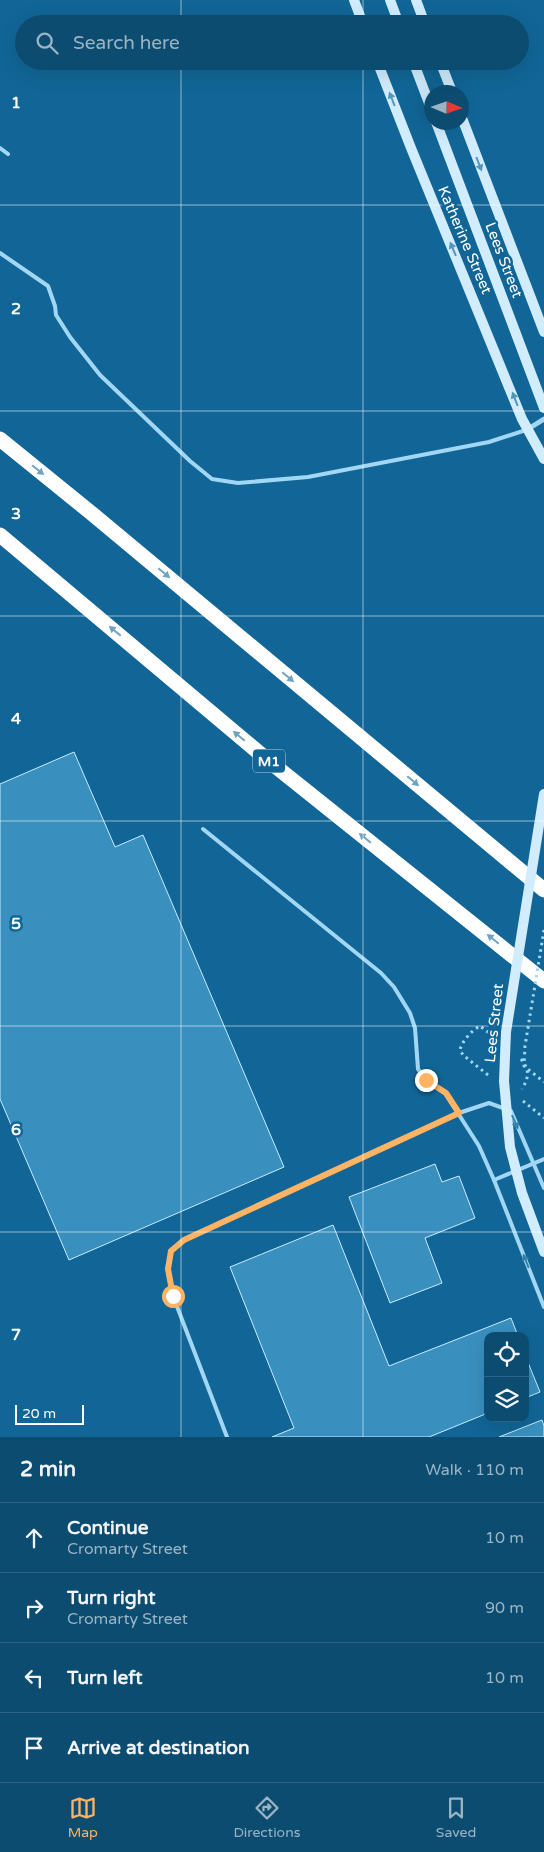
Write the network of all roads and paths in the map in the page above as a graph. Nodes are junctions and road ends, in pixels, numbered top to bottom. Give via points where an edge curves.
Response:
1 (354, 0) edge
2 (390, 0) edge
3 (416, 0) edge
4 (360, 15) edge
5 (395, 15) edge
6 (422, 15) edge
7 (381, 70) edge
8 (416, 70) edge
9 (443, 70) edge
10 (449, 85) edge
11 (424, 90) edge
12 (439, 130) edge
13 (467, 130) edge
14 (0, 148) edge
15 (8, 154) dead end
16 (0, 253) edge
17 (529, 293) junction
18 (544, 316) edge
19 (544, 332) edge
20 (544, 408) edge
21 (544, 419) edge
22 (528, 429) junction
23 (0, 439) edge
24 (544, 459) edge
25 (0, 535) edge
26 (544, 794) edge
27 (203, 829) dead end
28 (544, 890) edge
29 (544, 930) edge
30 (544, 981) edge
31 (544, 1082) edge
32 (459, 1113) junction
33 (544, 1159) edge
34 (534, 1163) junction
35 (494, 1180) junction
36 (544, 1188) edge
37 (544, 1252) edge
38 (544, 1307) edge
39 (227, 1437) edge

1 - 4 street
2 - 5 street
3 - 6 street
22 -> 7 street, Katherine Street via 410,148
8 - 11 street
9 - 10 street
12 - 20 street, Lees Street
13 -> 17 street
14 - 15 lane
16 - 22 lane via 48,286 56,315 100,375 212,480 238,483 308,477 489,442
17 - 18 street
17 - 19 street
21 - 22 street
22 - 24 street, Katherine Street
23 -> 28 highway
30 -> 25 highway, M1 via 270,762
26 - 37 street, Lees Street, bridge via 506,1032 504,1080 510,1147 522,1193
27 - 32 lane via 394,987 410,1014 418,1068 426,1080 446,1093
29 - 31 path, bridge via 524,1066
32 -> 34 lane via 489,1104 510,1111
32 - 35 lane
32 - 39 lane via 184,1240 171,1251 168,1269 173,1296
33 - 34 lane
34 - 35 lane
34 - 36 lane
38 -> 35 lane

